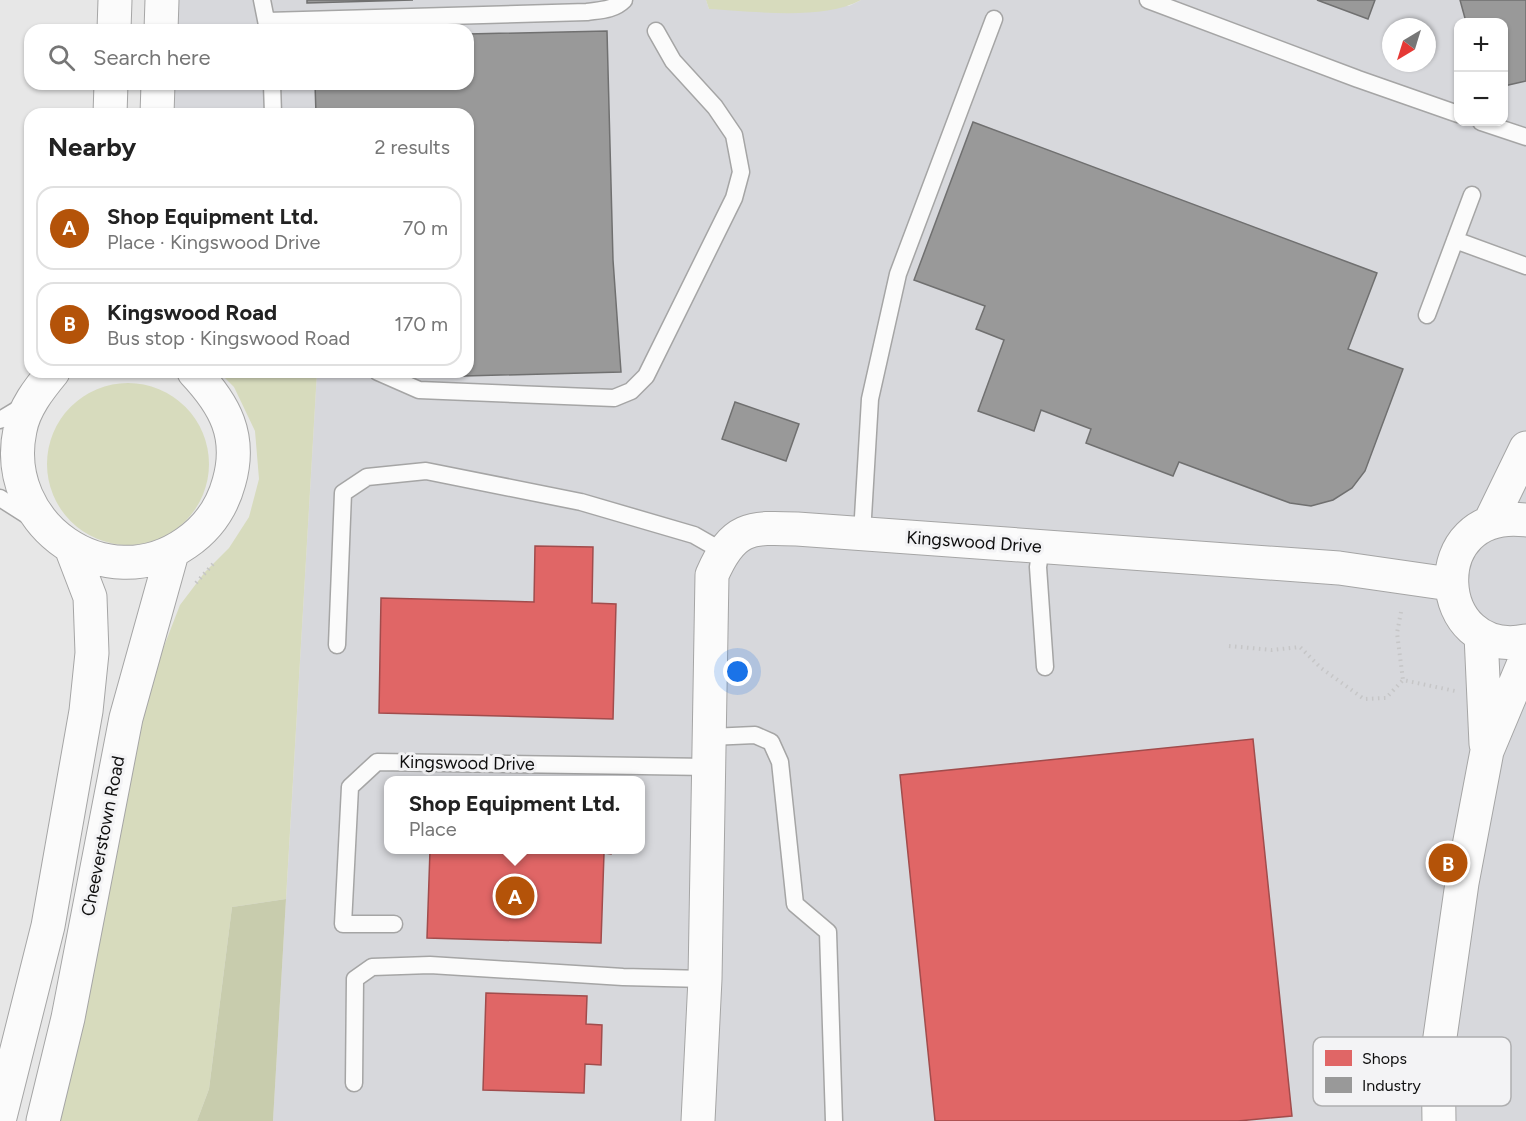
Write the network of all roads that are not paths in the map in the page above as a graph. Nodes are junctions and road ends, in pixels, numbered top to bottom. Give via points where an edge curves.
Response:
1 (115, 0) edge
2 (162, 0) edge
3 (262, 0) edge
4 (624, 0) edge
5 (1148, 0) edge
6 (993, 19) dead end
7 (114, 24) edge
8 (161, 24) edge
9 (268, 24) edge
10 (293, 24) edge
11 (656, 31) dead end
12 (111, 90) edge
13 (158, 90) edge
14 (272, 90) edge
15 (110, 108) edge
16 (157, 108) edge
17 (273, 108) edge
18 (1454, 113) edge
19 (1493, 126) edge
20 (1526, 137) edge
21 (1472, 195) dead end
22 (1455, 240) junction
23 (1526, 266) edge
24 (1427, 315) dead end
25 (200, 378) edge
26 (392, 378) edge
27 (47, 381) edge
28 (0, 420) edge
29 (1526, 448) edge
30 (0, 498) edge
31 (1526, 520) edge
32 (1490, 522) junction
33 (44, 526) junction
34 (862, 534) junction
35 (1041, 548) junction
36 (72, 550) junction
37 (722, 551) junction
38 (172, 553) junction
39 (1450, 584) junction
40 (1481, 635) junction
41 (1526, 641) edge
42 (337, 645) dead end
43 (1526, 658) edge
44 (1045, 667) dead end
45 (1487, 751) junction
46 (709, 752) junction
47 (394, 924) dead end
48 (705, 979) junction
49 (1440, 1037) edge
50 (354, 1083) dead end
51 (1439, 1106) edge
52 (0, 1117) edge
53 (43, 1121) edge
54 (698, 1121) edge
55 (834, 1121) edge
56 (1439, 1121) edge

1 - 7 street
2 - 8 street
3 - 9 lane
4 - 10 lane via 618,6 587,12
5 - 18 lane
6 - 34 lane via 898,274 870,399
11 - 26 lane via 673,61 715,107 734,135 741,172 734,198 646,376 631,392 614,398 419,390
12 - 15 street
13 - 16 street
14 - 17 lane
19 - 20 lane
21 - 22 lane
22 - 23 lane
22 - 24 lane
25 - 38 street, Cheeverstown Road via 216,395 231,429 234,466 224,502 202,532
27 - 28 lane
27 - 33 street, Cheeverstown Road via 20,430 17,459 24,495
29 - 32 street
30 - 33 lane
31 - 32 street
32 - 39 street via 1473,532 1460,547 1452,565
33 - 36 street, Cheeverstown Road
34 - 35 street, Kingswood Drive
34 - 37 street, Kingswood Drive via 759,527 736,537
35 - 39 street, Kingswood Drive via 1339,568
35 - 44 lane via 1038,567
36 - 38 street, Cheeverstown Road via 105,562 139,563
36 - 52 street, Cheeverstown Road via 90,597 92,653 86,711 48,926
37 - 42 lane via 694,536 581,502 426,471 367,477 343,493
37 - 46 street via 712,575
38 - 53 street, Cheeverstown Road via 126,718 68,1018
39 - 40 street via 1465,622
40 - 41 street via 1498,642
40 - 45 street
43 - 45 street
45 - 49 street via 1462,883
46 - 47 lane, Kingswood Drive via 377,762 350,787 343,924
46 - 48 street
46 - 55 lane via 755,735 771,742 780,762 795,904 828,933
48 - 50 lane via 430,965 372,967 355,979
48 - 54 street
51 - 56 street

